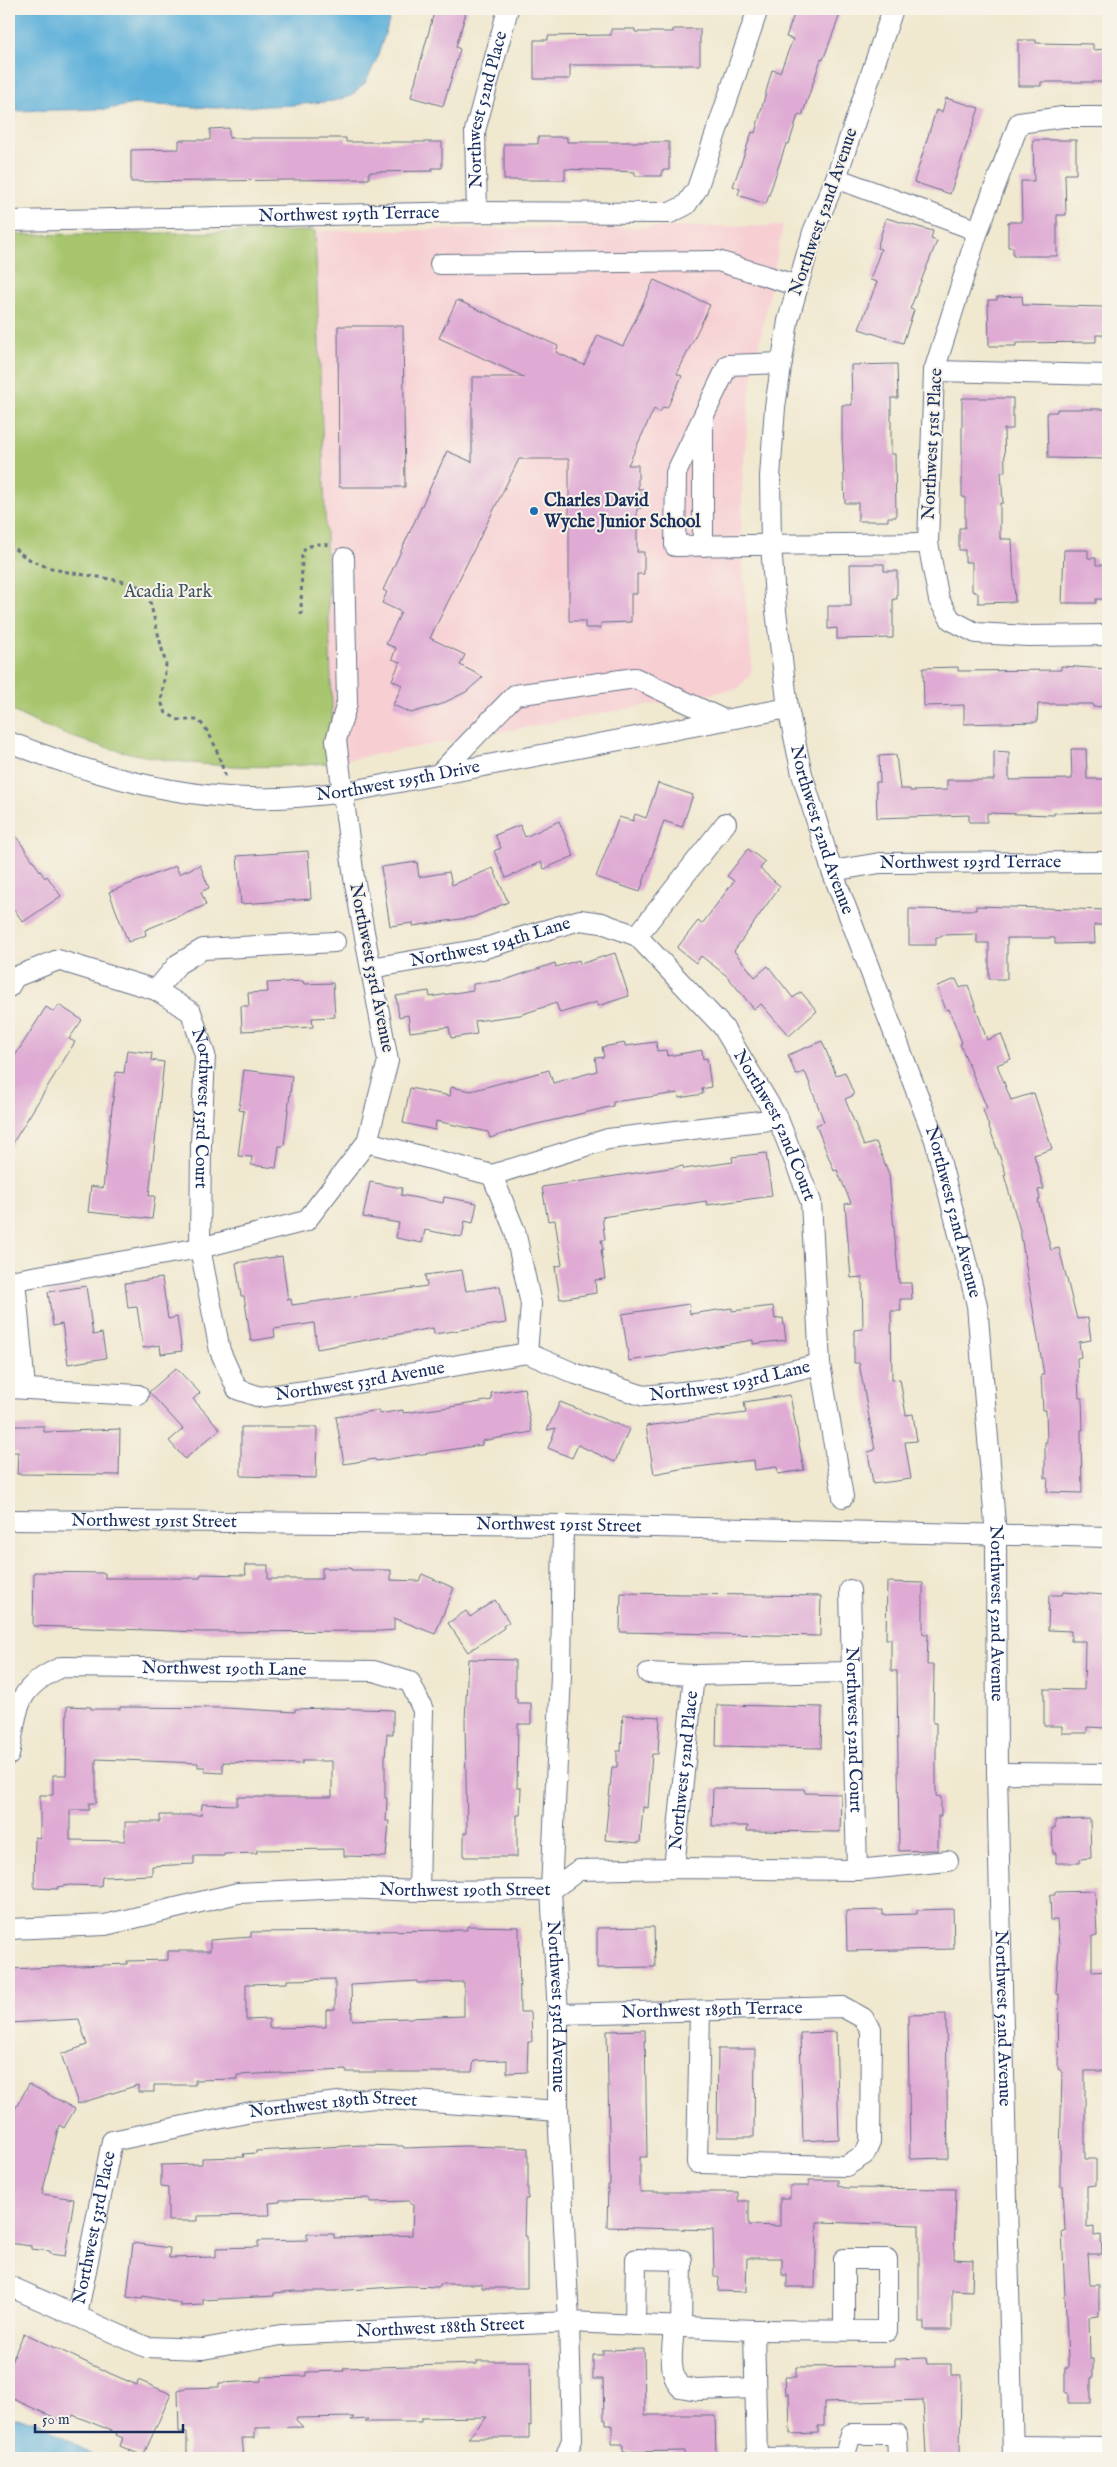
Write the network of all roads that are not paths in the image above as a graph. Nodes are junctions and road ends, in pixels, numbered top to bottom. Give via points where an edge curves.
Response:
1 (508, 9) edge
2 (758, 9) edge
3 (893, 9) edge
4 (1108, 117) edge
5 (836, 178) junction
6 (477, 212) junction
7 (9, 221) edge
8 (978, 231) junction
9 (440, 264) dead end
10 (798, 286) junction
11 (782, 364) junction
12 (934, 371) junction
13 (1108, 376) edge
14 (703, 418) junction
15 (928, 543) junction
16 (771, 545) junction
17 (704, 546) junction
18 (344, 558) road end
19 (1108, 635) edge
20 (788, 708) junction
21 (724, 720) junction
22 (9, 742) edge
23 (438, 775) junction
24 (341, 792) junction
25 (726, 823) dead end
26 (1108, 862) edge
27 (832, 871) junction
28 (637, 936) junction
29 (335, 942) dead end
30 (371, 968) junction
31 (11, 977) edge
32 (156, 990) junction
33 (778, 1119) junction
34 (367, 1142) junction
35 (492, 1175) junction
36 (200, 1248) junction
37 (12, 1280) edge
38 (527, 1353) junction
39 (820, 1364) junction
40 (17, 1388) edge
41 (138, 1395) dead end
42 (843, 1497) dead end
43 (9, 1520) edge
44 (563, 1525) junction
45 (996, 1536) junction
46 (1108, 1537) edge
47 (850, 1590) dead end
48 (852, 1672) junction
49 (648, 1673) dead end
50 (694, 1675) junction
51 (9, 1755) edge
52 (998, 1773) junction
53 (1108, 1774) edge
54 (948, 1860) dead end
55 (674, 1868) junction
56 (857, 1870) junction
57 (551, 1890) junction
58 (419, 1891) junction
59 (9, 1929) edge
60 (700, 2011) junction
61 (558, 2014) junction
62 (558, 2111) junction
63 (112, 2141) joint
64 (9, 2286) edge
65 (77, 2315) junction
66 (569, 2322) junction
67 (635, 2325) junction
68 (677, 2326) junction
69 (754, 2330) junction
70 (844, 2330) junction
71 (755, 2388) junction
72 (1108, 2446) edge
73 (1013, 2452) edge
74 (565, 2458) edge
75 (757, 2458) edge
76 (843, 2458) edge
77 (898, 2458) edge

1 - 6 street, Northwest 52nd Place via 475,131
2 - 6 street, Northwest 195th Terrace via 697,189 686,205 670,213
3 - 5 street, Northwest 52nd Avenue
4 - 8 street, Northwest 51st Place via 1063,117 1019,123
5 - 8 street
5 - 10 street, Northwest 52nd Avenue via 813,232
6 - 7 street, Northwest 195th Terrace
8 - 12 street, Northwest 51st Place
9 - 10 street via 718,261
10 - 11 street, Northwest 52nd Avenue via 788,321
11 - 14 street via 728,365
11 - 16 street, Northwest 52nd Avenue via 770,477
12 - 13 street
12 - 15 street, Northwest 51st Place
14 - 17 street
14 - 17 street via 676,473 675,546
15 - 16 street
15 - 19 street via 939,600 951,620 976,633
16 - 17 street
16 - 20 street, Northwest 52nd Avenue
18 - 24 street, Northwest 53rd Avenue via 347,703 336,740
20 - 21 street, Northwest 195th Drive
20 - 27 street, Northwest 52nd Avenue via 802,774
21 - 23 street, Northwest 195th Drive
21 - 23 street via 635,678 515,695
22 - 24 street, Northwest 195th Drive via 66,765 145,786 276,798
23 - 24 street, Northwest 195th Drive
24 - 30 street, Northwest 53rd Avenue
25 - 28 street
26 - 27 street, Northwest 193rd Terrace via 880,863
27 - 45 street, Northwest 52nd Avenue via 935,1140 977,1305
28 - 30 street, Northwest 194th Lane via 602,923 580,920 482,949
28 - 33 street, Northwest 52nd Court via 723,1027
29 - 32 street via 203,949 178,964
30 - 34 street, Northwest 53rd Avenue via 388,1061
31 - 32 street via 58,960
32 - 36 street, Northwest 53rd Court via 191,1012 205,1055 200,1144
33 - 35 street via 608,1140
33 - 39 street, Northwest 52nd Court via 811,1202
34 - 35 street
34 - 36 street, Northwest 53rd Avenue via 306,1221
35 - 38 street via 514,1230 531,1304
36 - 37 street
36 - 38 street, Northwest 53rd Avenue via 220,1350 237,1389 260,1397
37 - 40 street
38 - 39 street, Northwest 193rd Lane via 576,1374 644,1396 720,1388
39 - 42 street, Northwest 52nd Court
40 - 41 street
43 - 44 street, Northwest 191st Street
44 - 45 street, Northwest 191st Street
44 - 57 street, Northwest 53rd Avenue via 561,1675
45 - 46 street, Northwest 191st Street
45 - 52 street, Northwest 52nd Avenue
47 - 48 street, Northwest 52nd Court
48 - 50 street
48 - 56 street, Northwest 52nd Court
49 - 50 street
50 - 55 street, Northwest 52nd Place
51 - 58 street, Northwest 190th Lane via 20,1699 41,1676 62,1667 374,1671 410,1682 423,1710
52 - 53 street
52 - 73 street, Northwest 52nd Avenue
54 - 56 street, Northwest 190th Street
55 - 56 street, Northwest 190th Street
55 - 57 street, Northwest 190th Street via 579,1870
57 - 58 street, Northwest 190th Street
57 - 61 street, Northwest 53rd Avenue
58 - 59 street, Northwest 190th Street via 344,1888 238,1892 105,1925
60 - 60 street, Northwest 189th Terrace via 844,2007 863,2018 871,2029 870,2142 865,2154 846,2166 697,2163
60 - 61 street, Northwest 189th Terrace
61 - 62 street, Northwest 53rd Avenue
62 - 63 street, Northwest 189th Street via 374,2098 250,2112
62 - 66 street, Northwest 53rd Avenue
63 - 65 street, Northwest 53rd Place
64 - 65 street, Northwest 188th Street
65 - 66 street, Northwest 188th Street via 146,2348 194,2349 281,2335
66 - 67 street, Northwest 188th Street
66 - 74 street, Northwest 53rd Avenue via 572,2440
67 - 68 street, Northwest 188th Street
67 - 68 street via 636,2259 682,2260
68 - 69 street, Northwest 188th Street
68 - 71 street via 672,2368 674,2380 680,2387 697,2390
69 - 70 street, Northwest 188th Street
69 - 71 street
70 - 70 street, Northwest 188th Street via 887,2331 888,2259 844,2258
71 - 75 street
72 - 73 street
75 - 76 street
76 - 77 street via 851,2434 897,2434

